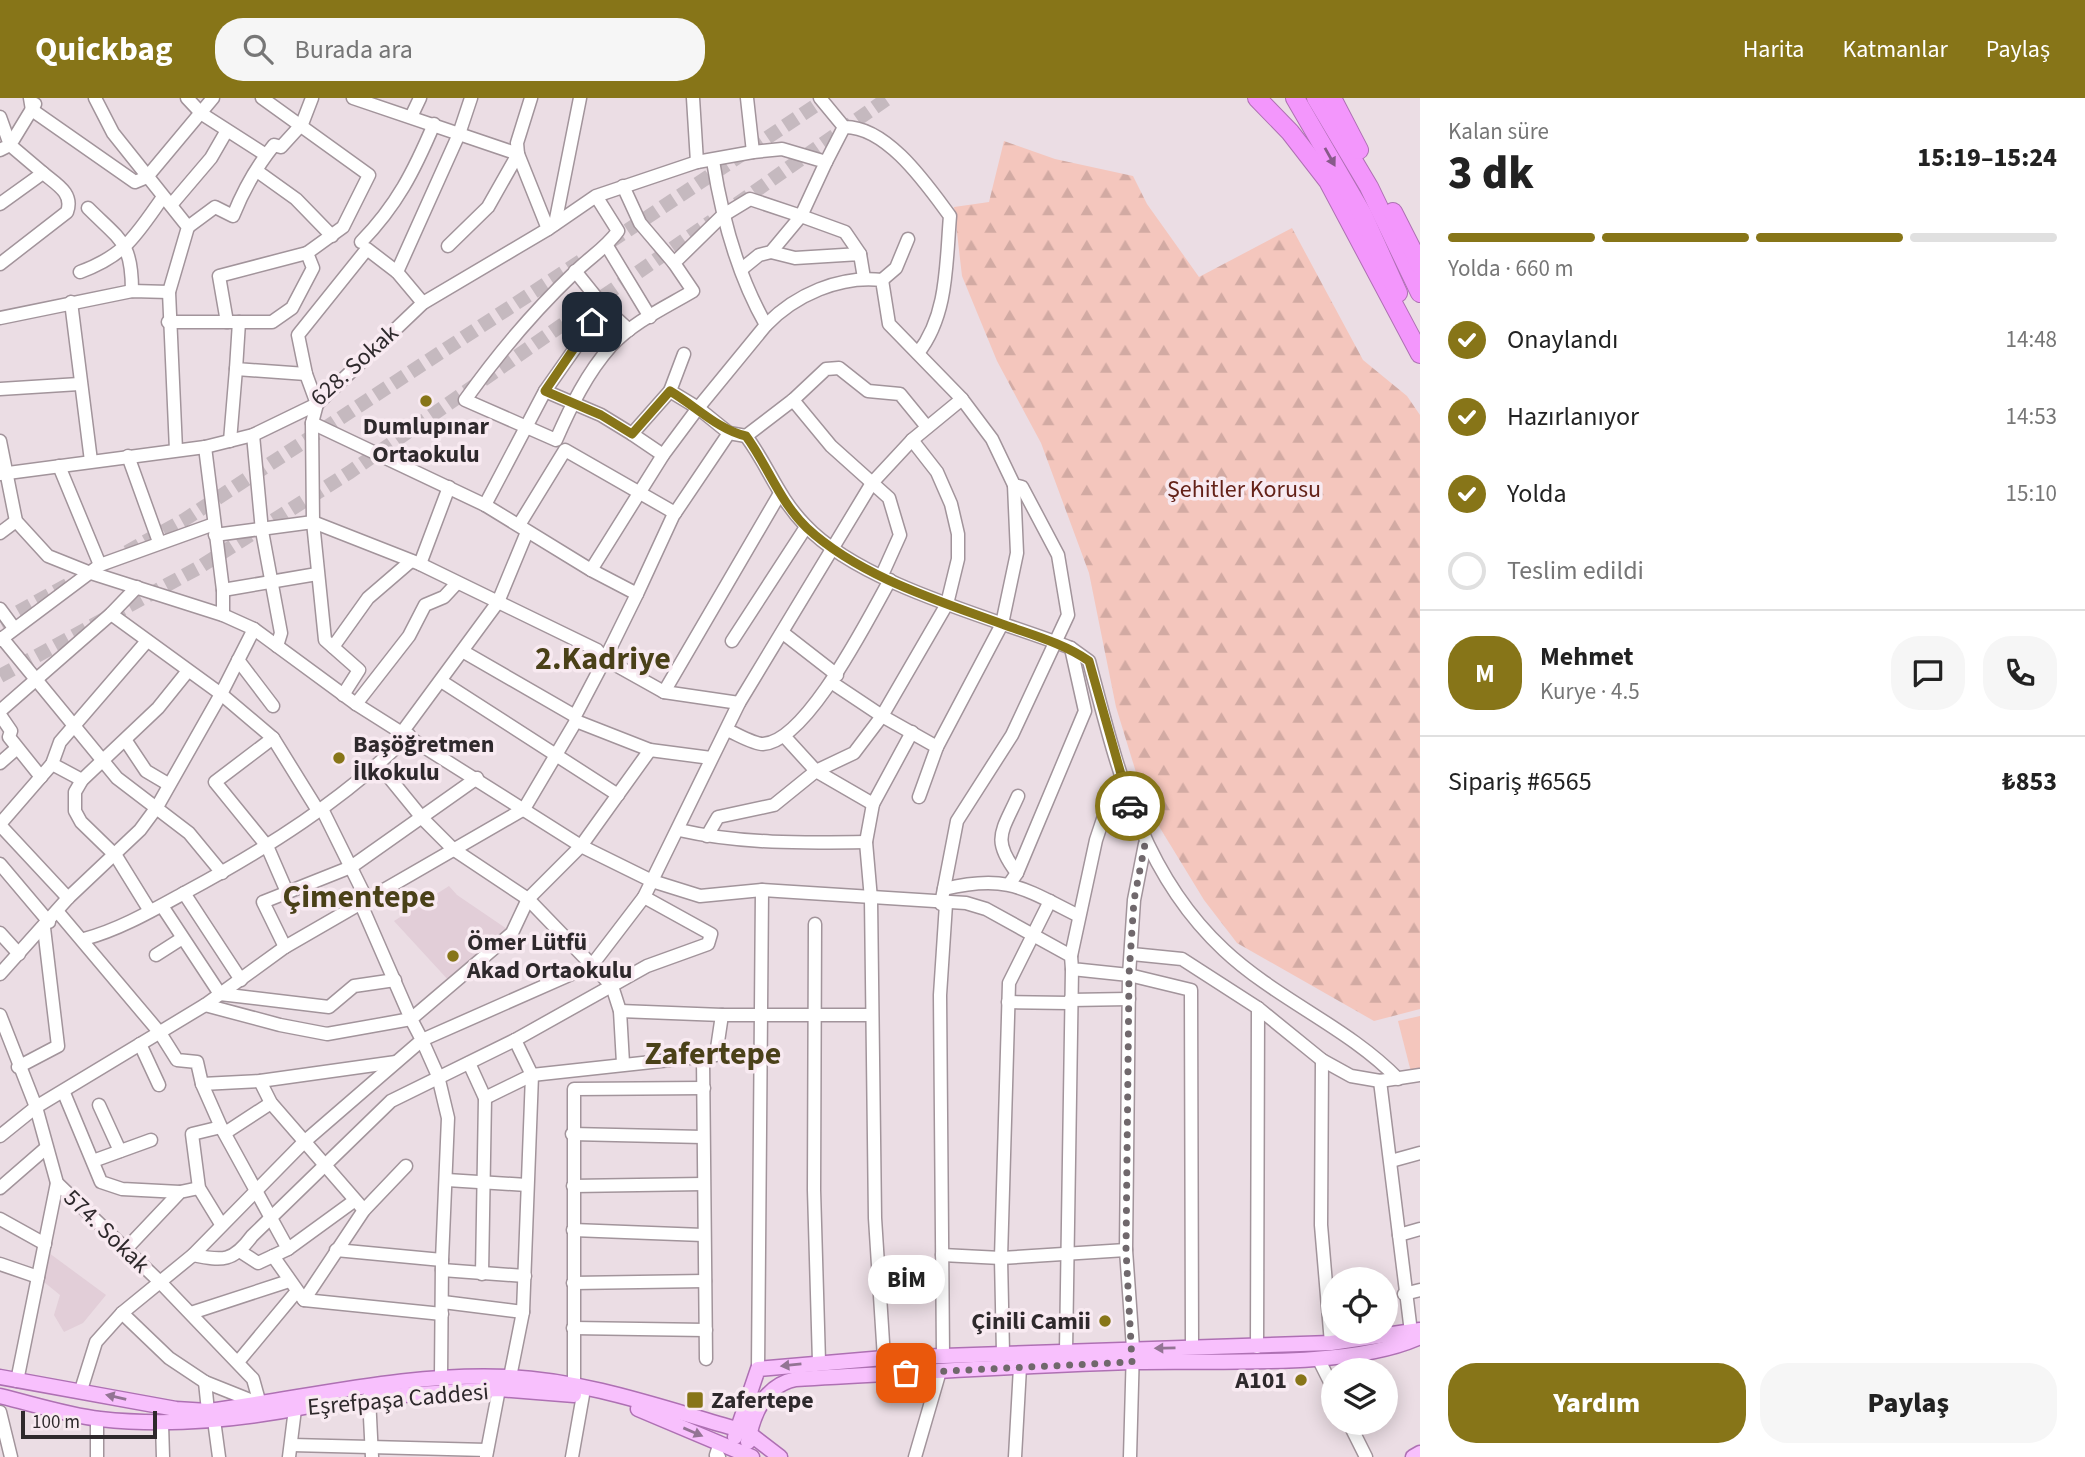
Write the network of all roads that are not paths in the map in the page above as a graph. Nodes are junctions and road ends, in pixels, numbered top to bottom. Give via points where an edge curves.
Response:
1 (95, 98) edge
2 (187, 98) edge
3 (214, 98) edge
4 (262, 98) edge
5 (312, 98) edge
6 (353, 98) edge
7 (420, 98) edge
8 (471, 98) edge
9 (531, 98) edge
10 (580, 98) edge
11 (693, 98) edge
12 (747, 98) edge
13 (820, 98) edge
14 (1257, 98) edge
15 (1295, 98) edge
16 (1316, 98) edge
17 (1332, 98) edge
18 (33, 102) edge
19 (202, 114) junction
20 (0, 117) edge
21 (411, 117) junction
22 (302, 124) junction
23 (434, 124) junction
24 (844, 127) junction
25 (226, 132) junction
26 (459, 134) junction
27 (5, 148) edge
28 (753, 152) junction
29 (518, 154) junction
30 (266, 155) junction
31 (697, 162) junction
32 (713, 162) junction
33 (825, 162) junction
34 (257, 171) junction
35 (43, 173) junction
36 (147, 177) junction
37 (623, 186) junction
38 (597, 196) junction
39 (167, 201) junction
40 (0, 204) edge
41 (88, 208) dead end
42 (722, 216) junction
43 (801, 216) junction
44 (188, 227) junction
45 (343, 227) junction
46 (552, 227) junction
47 (332, 236) junction
48 (908, 239) dead end
49 (364, 245) junction
50 (448, 246) dead end
51 (607, 246) junction
52 (127, 247) junction
53 (771, 252) junction
54 (307, 253) junction
55 (860, 254) junction
56 (674, 263) junction
57 (0, 264) edge
58 (1420, 265) edge
59 (743, 268) junction
60 (575, 271) junction
61 (80, 272) dead end
62 (397, 272) junction
63 (864, 278) junction
64 (882, 280) junction
65 (132, 291) junction
66 (169, 292) junction
67 (1420, 293) edge
68 (71, 302) junction
69 (423, 303) junction
70 (604, 307) junction
71 (292, 308) junction
72 (650, 317) junction
73 (0, 318) edge
74 (168, 322) junction
75 (233, 322) junction
76 (766, 325) junction
77 (629, 330) junction
78 (298, 335) junction
79 (1420, 337) edge
80 (918, 353) junction
81 (684, 354) dead end
82 (1420, 354) edge
83 (236, 369) junction
84 (306, 374) junction
85 (79, 384) junction
86 (0, 389) edge
87 (545, 391) junction
88 (670, 391) junction
89 (962, 399) junction
90 (793, 400) junction
91 (573, 402) junction
92 (317, 404) junction
93 (698, 408) junction
94 (312, 424) junction
95 (526, 426) junction
96 (927, 427) junction
97 (729, 433) junction
98 (632, 434) junction
99 (253, 435) junction
100 (746, 436) junction
101 (912, 440) junction
102 (0, 441) edge
103 (230, 441) junction
104 (560, 445) junction
105 (205, 447) junction
106 (176, 450) junction
107 (663, 455) junction
108 (128, 456) junction
109 (91, 461) junction
110 (59, 466) junction
111 (2, 474) edge
112 (872, 483) junction
113 (1014, 485) junction
114 (449, 487) junction
115 (641, 493) junction
116 (779, 495) junction
117 (485, 505) junction
118 (675, 513) junction
119 (16, 521) junction
120 (313, 522) junction
121 (806, 527) junction
122 (523, 528) junction
123 (214, 530) junction
124 (262, 531) junction
125 (0, 533) edge
126 (159, 542) junction
127 (832, 549) junction
128 (415, 562) junction
129 (100, 565) junction
130 (591, 570) junction
131 (88, 572) junction
132 (317, 574) junction
133 (886, 578) junction
134 (271, 581) junction
135 (457, 583) junction
136 (137, 587) junction
137 (223, 590) junction
138 (637, 594) junction
139 (498, 602) junction
140 (947, 604) junction
141 (0, 609) edge
142 (111, 614) junction
143 (223, 615) junction
144 (1002, 624) junction
145 (14, 628) junction
146 (254, 629) junction
147 (783, 633) junction
148 (1, 639) edge
149 (148, 641) junction
150 (732, 641) dead end
151 (1055, 642) junction
152 (277, 646) junction
153 (333, 647) junction
154 (1071, 648) junction
155 (464, 652) junction
156 (605, 659) junction
157 (238, 660) junction
158 (187, 672) junction
159 (35, 678) junction
160 (834, 679) junction
161 (441, 681) junction
162 (664, 692) junction
163 (221, 694) junction
164 (343, 695) junction
165 (739, 703) junction
166 (356, 704) junction
167 (273, 706) dead end
168 (0, 713) edge
169 (882, 716) junction
170 (575, 718) junction
171 (73, 726) junction
172 (727, 730) junction
173 (912, 732) junction
174 (406, 733) junction
175 (785, 737) junction
176 (273, 738) junction
177 (126, 741) junction
178 (937, 747) junction
179 (16, 749) junction
180 (650, 750) junction
181 (556, 755) junction
182 (103, 757) junction
183 (711, 758) junction
184 (0, 763) edge
185 (52, 764) junction
186 (379, 765) junction
187 (816, 771) junction
188 (41, 777) junction
189 (477, 778) junction
190 (82, 780) junction
191 (168, 784) junction
192 (1123, 788) junction
193 (618, 795) junction
194 (1018, 796) dead end
195 (919, 797) dead end
196 (873, 804) junction
197 (157, 807) junction
198 (320, 809) junction
199 (524, 809) junction
200 (423, 819) junction
201 (0, 824) edge
202 (679, 830) junction
203 (707, 836) junction
204 (866, 842) junction
205 (1145, 844) junction
206 (267, 846) junction
207 (581, 846) junction
208 (453, 849) junction
209 (116, 856) junction
210 (0, 864) edge
211 (351, 867) junction
212 (222, 873) junction
213 (1013, 878) junction
214 (652, 881) junction
215 (944, 889) junction
216 (762, 890) junction
217 (287, 892) junction
218 (184, 893) junction
219 (644, 897) junction
220 (68, 898) junction
221 (528, 899) junction
222 (871, 899) junction
223 (363, 900) junction
224 (1050, 901) junction
225 (944, 904) junction
226 (162, 906) junction
227 (57, 911) junction
228 (149, 911) junction
229 (1079, 916) junction
230 (815, 924) dead end
231 (46, 925) junction
232 (0, 933) edge
233 (1032, 935) junction
234 (84, 939) junction
235 (181, 939) junction
236 (285, 947) junction
237 (19, 954) junction
238 (1132, 954) junction
239 (156, 955) dead end
240 (1072, 962) junction
241 (592, 965) junction
242 (0, 974) edge
243 (1129, 975) junction
244 (395, 979) junction
245 (240, 980) junction
246 (612, 986) junction
247 (220, 995) junction
248 (1129, 999) junction
249 (1008, 1002) junction
250 (1070, 1002) junction
251 (205, 1005) junction
252 (1258, 1008) junction
253 (620, 1011) junction
254 (0, 1015) edge
255 (760, 1015) junction
256 (814, 1015) junction
257 (871, 1015) junction
258 (722, 1016) junction
259 (411, 1019) junction
260 (160, 1033) junction
261 (5, 1040) edge
262 (422, 1040) junction
263 (515, 1040) junction
264 (140, 1044) junction
265 (703, 1058) junction
266 (1322, 1060) junction
267 (396, 1062) junction
268 (469, 1063) junction
269 (623, 1063) junction
270 (18, 1067) junction
271 (532, 1075) junction
272 (1420, 1075) edge
273 (438, 1076) junction
274 (1398, 1079) junction
275 (260, 1081) junction
276 (1380, 1081) junction
277 (202, 1084) junction
278 (159, 1085) dead end
279 (704, 1088) junction
280 (64, 1093) junction
281 (485, 1098) junction
282 (271, 1103) junction
283 (99, 1105) dead end
284 (36, 1107) junction
285 (3, 1128) edge
286 (223, 1130) junction
287 (572, 1133) junction
288 (703, 1137) junction
289 (150, 1140) dead end
290 (304, 1142) junction
291 (46, 1147) junction
292 (120, 1151) junction
293 (1420, 1153) edge
294 (93, 1161) junction
295 (1391, 1161) junction
296 (406, 1166) dead end
297 (325, 1169) junction
298 (447, 1180) junction
299 (482, 1182) junction
300 (57, 1183) junction
301 (703, 1184) junction
302 (527, 1185) junction
303 (573, 1186) junction
304 (0, 1188) edge
305 (199, 1188) junction
306 (256, 1190) junction
307 (180, 1192) junction
308 (354, 1201) junction
309 (364, 1210) junction
310 (0, 1219) edge
311 (270, 1222) junction
312 (221, 1224) junction
313 (1420, 1229) edge
314 (573, 1230) junction
315 (703, 1235) junction
316 (1399, 1235) junction
317 (45, 1244) junction
318 (126, 1249) junction
319 (288, 1249) junction
320 (336, 1250) junction
321 (1126, 1250) junction
322 (241, 1252) junction
323 (1066, 1254) junction
324 (193, 1255) junction
325 (942, 1255) junction
326 (273, 1256) junction
327 (1001, 1258) junction
328 (0, 1264) edge
329 (442, 1265) junction
330 (1325, 1267) edge
331 (482, 1274) junction
332 (525, 1276) junction
333 (38, 1277) junction
334 (705, 1281) junction
335 (161, 1283) junction
336 (573, 1283) junction
337 (1420, 1290) edge
338 (297, 1291) junction
339 (1404, 1294) junction
340 (442, 1308) junction
341 (523, 1312) junction
342 (122, 1313) junction
343 (191, 1313) junction
344 (573, 1328) junction
345 (706, 1330) junction
346 (1417, 1333) edge
347 (1398, 1335) edge
348 (1321, 1343) edge
349 (1330, 1344) edge
350 (1257, 1346) junction
351 (1192, 1347) junction
352 (1066, 1351) junction
353 (1003, 1353) junction
354 (943, 1355) junction
355 (1132, 1355) junction
356 (884, 1358) junction
357 (1318, 1358) junction
358 (706, 1359) dead end
359 (239, 1362) junction
360 (820, 1362) junction
361 (1321, 1364) edge
362 (1020, 1367) junction
363 (758, 1369) junction
364 (940, 1371) junction
365 (0, 1377) edge
366 (441, 1377) junction
367 (510, 1377) junction
368 (17, 1381) junction
369 (205, 1382) junction
370 (80, 1390) junction
371 (499, 1390) junction
372 (578, 1391) junction
373 (0, 1396) edge
374 (369, 1397) junction
375 (295, 1409) junction
376 (258, 1410) junction
377 (0, 1412) edge
378 (211, 1415) junction
379 (97, 1418) junction
380 (162, 1424) junction
381 (743, 1432) junction
382 (1355, 1435) edge
383 (6, 1450) edge
384 (290, 1451) edge
385 (372, 1452) edge
386 (734, 1452) edge
387 (487, 1453) edge
388 (1420, 1453) edge
389 (97, 1457) edge
390 (163, 1457) edge
391 (219, 1457) edge
392 (572, 1457) edge
393 (780, 1457) edge
394 (915, 1457) edge
395 (1015, 1457) edge
396 (1129, 1457) edge
397 (1366, 1457) edge
398 (1413, 1457) edge

1 - 36 street via 113,133
2 - 19 street
3 - 19 street
4 - 22 street
5 - 22 street
6 - 21 street
7 - 21 street
8 - 26 street
9 - 29 street
10 - 46 street
11 - 31 street
12 - 28 street
13 - 24 street
14 - 82 highway via 1328,181
15 -> 79 highway via 1363,215
16 - 67 highway via 1369,187
17 - 58 highway
18 - 27 street
18 - 36 street via 135,182
19 - 25 street
19 - 36 street
20 - 27 street
21 - 23 street
22 - 30 street via 281,147 275,145
22 - 45 street via 369,175
23 - 26 street
23 - 49 street via 411,177
24 - 33 street
24 - 80 street via 856,127 888,146 916,171 950,216 944,283 933,333
25 - 30 street
25 - 39 street via 211,158
26 - 29 street
26 - 62 street
27 - 35 street
28 - 32 street, 628. Sokak
28 - 33 street, 628. Sokak via 782,149
29 - 46 street
29 - 50 street via 488,207
30 - 34 street
31 - 32 street, 628. Sokak
31 - 37 street, 628. Sokak
32 - 42 street
33 - 43 street
34 - 44 street via 233,216 215,208
34 - 47 street via 296,199
35 - 40 street
35 - 57 street via 68,195 67,212
36 - 39 street
37 - 38 street, 628. Sokak
37 - 56 street via 640,223
38 - 46 street, 628. Sokak
38 - 51 street via 618,231
39 - 44 street
39 - 52 street
41 - 52 street
42 - 43 street via 750,199
42 - 56 street
42 - 59 street
43 - 53 street
43 - 55 street via 845,232
44 - 66 street
45 - 47 street
45 - 49 street
46 - 69 street, 628. Sokak
47 - 54 street
48 - 64 street via 896,268
49 - 62 street
49 - 78 street
51 - 60 street
51 - 72 street
52 - 61 street via 103,264
52 - 65 street
53 - 55 street via 794,258
53 - 59 street
54 - 71 street via 313,268
54 - 75 street via 219,276
55 - 63 street
56 - 72 street via 693,291
59 - 76 street via 749,296
60 - 70 street
60 - 95 street via 465,400
62 - 69 street
63 - 64 street
63 - 76 street via 837,282 783,307
64 - 80 street via 889,324
65 - 66 street
65 - 68 street
66 - 74 street
68 - 73 street
68 - 85 street
69 - 92 street, 628. Sokak
70 - 77 street
70 - 87 street
71 - 75 street via 272,322
71 - 78 street
72 - 77 street
74 - 75 street
74 - 106 street
75 - 83 street
76 - 93 street
77 - 91 street via 604,355
78 - 84 street
80 - 89 street
81 - 88 street
83 - 84 street
83 - 103 street
84 - 92 street
85 - 86 street
85 - 109 street
87 - 91 street
87 - 95 street
88 - 93 street
88 - 98 street
89 - 96 street
89 - 113 street via 992,439
90 - 96 street via 826,369 839,368 868,391 900,394
90 - 100 street
90 - 112 street via 831,446
91 - 98 street
91 - 104 street
92 - 94 street
92 - 99 street, 628. Sokak
93 - 97 street
93 - 107 street
94 - 114 street
94 - 120 street
95 - 104 street
95 - 117 street
96 - 101 street
97 - 100 street
97 - 118 street
98 - 107 street
99 - 103 street, 628. Sokak
99 - 124 street
100 - 116 street via 764,461
101 - 112 street
101 - 140 street via 937,472 958,534 958,559
102 - 111 street
103 - 105 street, 628. Sokak
104 - 115 street
104 - 122 street
105 - 106 street, 628. Sokak
105 - 123 street
106 - 108 street, 628. Sokak
107 - 115 street
108 - 109 street, 628. Sokak
108 - 126 street
109 - 110 street, 628. Sokak
110 - 111 street, 628. Sokak
110 - 129 street
111 - 119 street
112 - 127 street
112 - 133 street via 889,498 900,535
113 - 144 street via 1017,553
113 - 151 street via 1022,487 1058,555 1068,615
114 - 117 street
114 - 128 street
115 - 118 street
115 - 130 street
116 - 121 street
116 - 162 street
117 - 122 street
118 - 138 street
119 - 125 street
119 - 131 street via 48,556
120 - 124 street
120 - 128 street
120 - 132 street
121 - 127 street
121 - 150 street
122 - 130 street
122 - 139 street
123 - 124 street
123 - 126 street
123 - 137 street
124 - 134 street
126 - 129 street
127 - 133 street
127 - 147 street
128 - 135 street
128 - 153 street via 368,598
129 - 131 street
130 - 138 street
131 - 136 street
131 - 145 street
132 - 134 street
132 - 153 street via 325,640
133 - 140 street
133 - 160 street
134 - 137 street
134 - 152 street via 281,633
135 - 139 street
135 - 166 street via 444,597 425,605 410,636
136 - 142 street
136 - 143 street
137 - 143 street
138 - 156 street
139 - 155 street
139 - 156 street via 597,650
140 - 144 street
140 - 169 street
141 - 145 street
142 - 149 street
142 - 159 street
143 - 146 street
144 - 151 street
144 - 178 street
145 - 148 street
146 - 152 street
146 - 157 street
147 - 160 street
147 - 165 street
148 - 159 street
149 - 158 street
149 - 171 street
151 - 154 street
151 - 215 street via 1012,735 957,821
152 - 164 street
153 - 164 street via 359,670
154 - 192 street via 1089,661
154 - 213 street via 1085,711
155 - 161 street
155 - 170 street
156 - 162 street
156 - 170 street
157 - 163 street
157 - 167 street
158 - 163 street
158 - 177 street
159 - 168 street
159 - 171 street
160 - 169 street
160 - 175 street
161 - 174 street
161 - 181 street
162 - 165 street
163 - 176 street
163 - 191 street
164 - 166 street
165 - 172 street
166 - 174 street
168 - 179 street
169 - 173 street
169 - 187 street via 854,753
170 - 180 street
170 - 181 street
171 - 182 street
171 - 185 street via 60,742
172 - 175 street via 761,744
172 - 183 street
173 - 178 street
173 - 196 street
174 - 186 street
174 - 189 street
175 - 187 street
176 - 198 street
176 - 206 street via 215,782
177 - 182 street
177 - 191 street via 146,771
178 - 195 street
179 - 184 street
179 - 188 street
180 - 183 street
180 - 193 street
181 - 193 street
181 - 199 street
182 - 190 street
182 - 197 street via 117,778
183 - 202 street
185 - 188 street
185 - 190 street
186 - 198 street
186 - 200 street
187 - 196 street
187 - 203 street via 774,805 718,817
188 - 201 street
189 - 199 street
189 - 200 street
190 - 209 street via 75,792 75,811
191 - 197 street
192 - 205 street
192 - 229 street via 1110,798
193 - 207 street
194 - 213 street via 1000,837
196 - 204 street
197 - 209 street
197 - 212 street via 189,833
198 - 206 street
198 - 211 street
199 - 207 street
199 - 208 street
200 - 208 street
200 - 211 street
201 - 220 street
202 - 203 street
202 - 214 street
203 - 204 street via 798,843
204 - 222 street
205 - 238 street via 1134,900
205 - 274 street via 1189,910 1224,950 1377,1057
206 - 212 street
206 - 217 street
207 - 214 street
207 - 221 street
208 - 221 street
208 - 223 street
209 - 220 street
209 - 228 street
210 - 231 street
211 - 217 street
211 - 223 street
212 - 218 street
213 - 215 street
213 - 224 street
214 - 216 street via 700,896
214 - 219 street
215 - 225 street
216 - 222 street
216 - 255 street
217 - 236 street via 262,902
218 - 226 street
218 - 245 street
219 - 241 street
219 - 246 street via 711,934 708,944 647,966
220 - 227 street
221 - 241 street
221 - 259 street via 512,933
222 - 225 street
222 - 257 street
223 - 236 street
223 - 244 street
224 - 229 street
224 - 233 street
225 - 233 street via 966,903 986,909
225 - 325 street
226 - 228 street
226 - 235 street
227 - 231 street
227 - 234 street
228 - 234 street
229 - 240 street
230 - 256 street
231 - 237 street
231 - 270 street via 58,1046
232 - 237 street
233 - 240 street
233 - 249 street via 1009,984
234 - 260 street
235 - 239 street
235 - 247 street
236 - 245 street
237 - 242 street
238 - 243 street
238 - 252 street via 1182,959
240 - 243 street
240 - 250 street
241 - 246 street
241 - 262 street
243 - 248 street
243 - 351 street via 1191,990
244 - 247 street via 354,986 329,1007
244 - 259 street
245 - 247 street
246 - 253 street
246 - 263 street
247 - 251 street
248 - 250 street
248 - 321 street
249 - 250 street
249 - 327 street
250 - 323 street
251 - 259 street via 327,1034
251 - 260 street
252 - 266 street
252 - 350 street
253 - 258 street
253 - 269 street
254 - 261 street, 574. Sokak
255 - 256 street
255 - 258 street
255 - 363 street
256 - 257 street
256 - 360 street
257 - 356 street via 875,1219
258 - 265 street via 716,1055
259 - 262 street
260 - 264 street
260 - 277 street via 177,1060 197,1062
261 - 270 street, 574. Sokak
262 - 267 street
262 - 273 street
263 - 268 street
263 - 271 street
264 - 278 street
264 - 280 street
265 - 269 street
265 - 279 street
266 - 276 street via 1351,1076
266 - 330 street
267 - 275 street
267 - 290 street
268 - 273 street
268 - 281 street
269 - 271 street
270 - 284 street, 574. Sokak
271 - 281 street
271 - 302 street
272 - 274 street
273 - 297 street via 391,1101
273 - 298 street via 448,1118
274 - 276 street
275 - 277 street
275 - 282 street
276 - 295 street
277 - 286 street
279 - 287 street via 574,1089
279 - 288 street
280 - 284 street
280 - 294 street
281 - 299 street
282 - 286 street
282 - 290 street
283 - 292 street
284 - 285 street
284 - 291 street, 574. Sokak
286 - 305 street via 192,1134
286 - 306 street
287 - 288 street
287 - 303 street
288 - 301 street
289 - 292 street
290 - 297 street
290 - 306 street
291 - 300 street, 574. Sokak
291 - 304 street
292 - 294 street
293 - 295 street
294 - 307 street via 101,1182 122,1189
295 - 316 street
296 - 309 street
297 - 308 street
297 - 311 street
298 - 299 street
298 - 329 street
299 - 302 street
299 - 331 street
300 - 317 street
300 - 318 street, 574. Sokak
301 - 303 street
301 - 315 street
302 - 332 street
303 - 314 street
305 - 307 street
305 - 312 street
306 - 311 street
306 - 312 street
307 - 318 street
308 - 309 street
308 - 319 street
309 - 320 street
310 - 317 street
311 - 319 street
311 - 322 street
312 - 324 street
313 - 316 street
314 - 315 street
314 - 336 street
315 - 334 street
316 - 339 street
317 - 333 street
318 - 335 street, 574. Sokak
319 - 326 street
320 - 329 street
320 - 338 street
321 - 323 street
321 - 355 street
322 - 324 street via 222,1260
322 - 326 street via 258,1263
323 - 327 street
323 - 352 street
324 - 335 street
325 - 327 street
325 - 354 street
326 - 338 street
327 - 353 street
328 - 333 street
329 - 331 street
329 - 340 street
331 - 332 street
332 - 341 street
333 - 368 street
334 - 336 street
334 - 345 street
335 - 342 street
335 - 343 street, 574. Sokak
336 - 344 street
337 - 339 street
338 - 340 street
338 - 343 street
338 - 359 street
339 - 346 street
340 - 341 street
340 - 366 street
341 - 367 street
342 - 369 street via 169,1358
342 - 370 street via 96,1342
343 - 359 street, 574. Sokak
344 - 345 street
344 - 372 street
345 - 358 street
346 - 347 main road
346 - 357 main road via 1397,1348
348 - 350 main road
349 - 357 main road
350 - 351 main road
351 -> 355 main road
352 - 353 main road
352 - 355 main road
353 - 354 main road
354 - 356 main road
355 - 357 main road
355 - 362 main road
355 - 396 street
356 - 360 main road
357 - 361 street
359 - 376 street, 574. Sokak via 253,1379
360 -> 363 main road
362 - 364 main road
362 - 395 street
363 - 381 main road
364 - 381 main road via 780,1382 761,1400
364 - 394 street
365 - 368 main road, Eşrefpaşa Caddesi
366 - 367 main road, Eşrefpaşa Caddesi
366 - 376 main road, Eşrefpaşa Caddesi
367 - 372 main road, Eşrefpaşa Caddesi
368 - 370 main road, Eşrefpaşa Caddesi
369 - 376 street
369 - 378 street
378 -> 370 main road, Eşrefpaşa Caddesi
371 - 372 main road, Eşrefpaşa Caddesi
371 - 374 main road, Eşrefpaşa Caddesi
371 - 387 street
372 - 381 main road, Eşrefpaşa Caddesi via 628,1397
372 -> 386 main road, Eşrefpaşa Caddesi via 622,1403
372 - 392 street
373 - 379 main road, Eşrefpaşa Caddesi
374 - 375 main road, Eşrefpaşa Caddesi
374 - 385 street
375 - 376 main road, Eşrefpaşa Caddesi
375 - 384 street
376 - 378 main road, Eşrefpaşa Caddesi
377 - 383 street
378 - 380 main road, Eşrefpaşa Caddesi
378 - 391 street
379 - 380 main road, Eşrefpaşa Caddesi
379 - 389 street
380 - 390 street
381 - 386 main road
381 - 393 main road
382 - 397 street
384 - 385 street
385 - 387 street
388 - 398 main road

